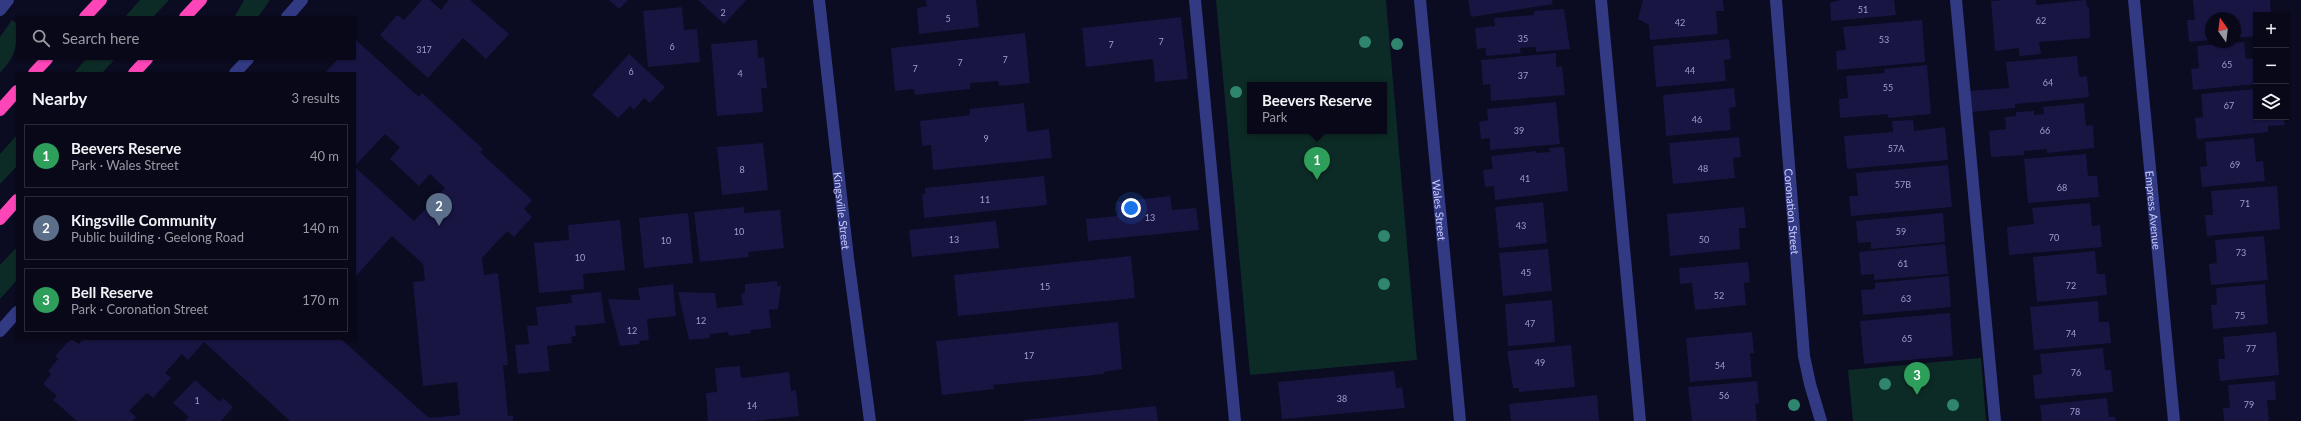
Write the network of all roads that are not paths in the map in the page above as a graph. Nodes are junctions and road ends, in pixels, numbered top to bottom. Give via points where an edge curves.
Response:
1 (8, 0) edge
2 (101, 0) edge
3 (201, 0) edge
4 (302, 0) edge
5 (819, 0) edge
6 (1194, 0) edge
7 (1420, 0) edge
8 (1601, 0) edge
9 (1776, 0) edge
10 (1956, 0) edge
11 (2134, 0) edge
12 (0, 10) edge
13 (86, 16) edge
14 (186, 16) edge
15 (287, 16) edge
16 (46, 60) edge
17 (146, 60) edge
18 (247, 60) edge
19 (35, 72) edge
20 (135, 72) edge
21 (236, 72) edge
22 (16, 92) edge
23 (0, 110) edge
24 (16, 201) edge
25 (0, 219) edge
26 (16, 313) edge
27 (0, 331) edge
28 (870, 421) edge
29 (1235, 421) edge
30 (1460, 421) edge
31 (1640, 421) edge
32 (1821, 421) edge
33 (1995, 421) edge
34 (2174, 421) edge

1 - 12 street
2 - 13 highway
3 - 14 highway
4 - 15 street
5 - 28 street, Kingsville Street via 848,258
6 - 29 street
7 - 30 street, Wales Street
8 - 31 street
9 - 32 street, Coronation Street via 1804,356 1808,380
10 - 33 street
11 - 34 street, Empress Avenue
16 - 19 highway
17 - 20 highway
18 - 21 street
22 - 23 highway
24 - 25 highway
26 - 27 street

